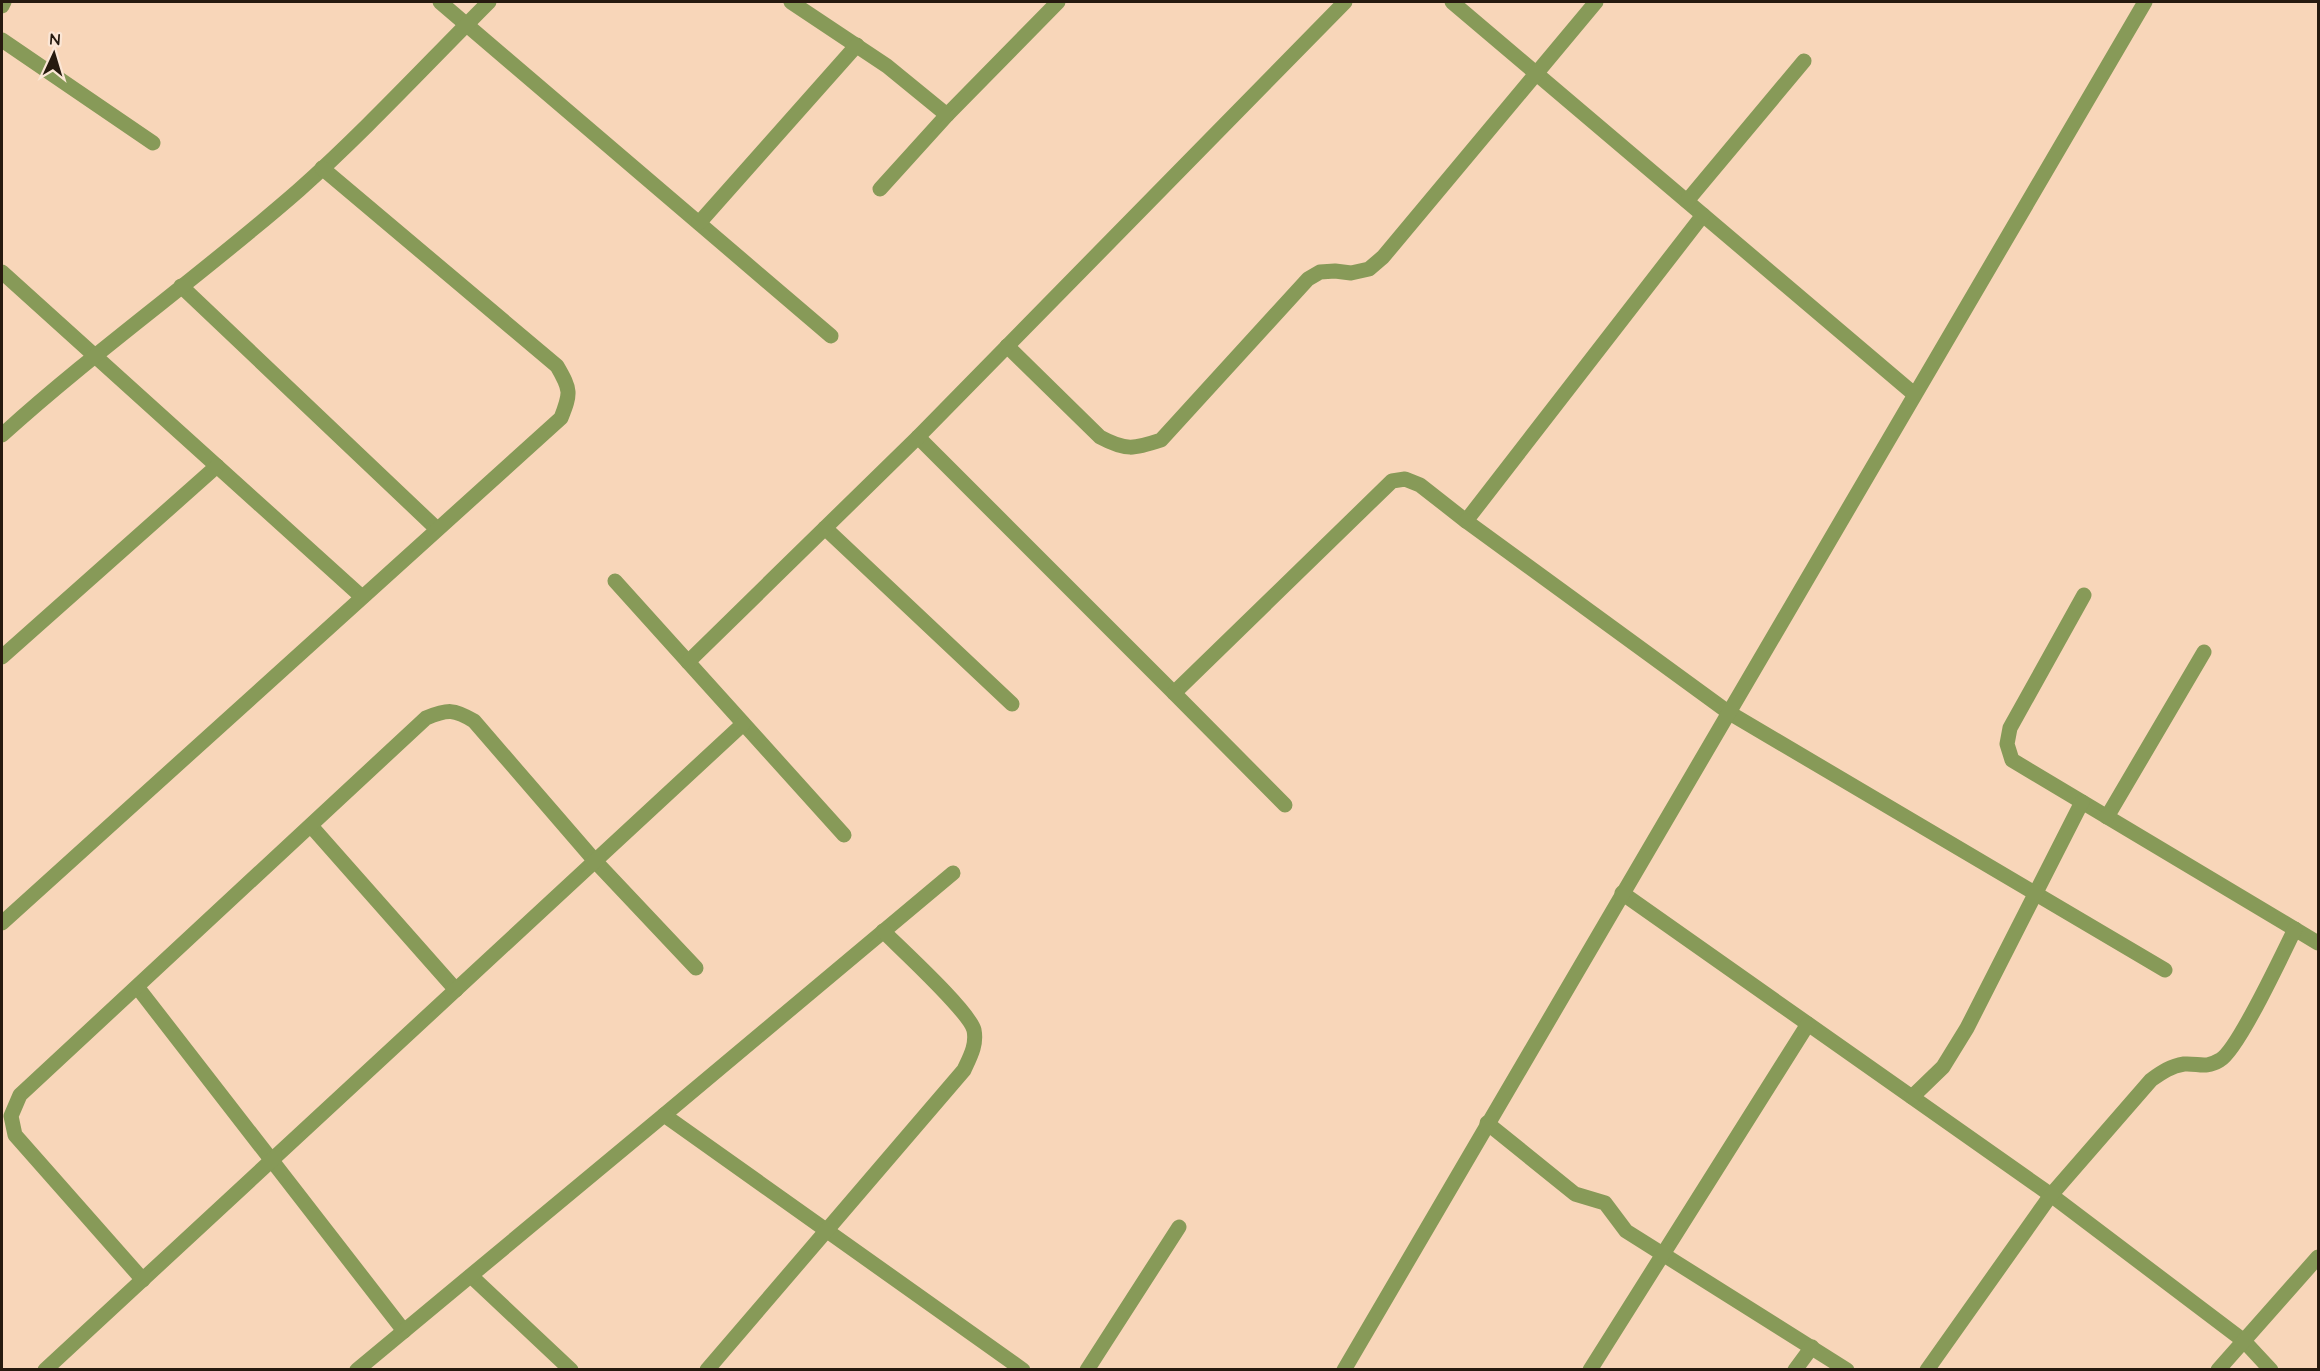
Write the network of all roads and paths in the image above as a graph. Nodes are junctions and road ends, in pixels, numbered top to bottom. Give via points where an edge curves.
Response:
1 (4, 2) edge
2 (440, 2) edge
3 (489, 2) edge
4 (791, 2) edge
5 (1058, 2) edge
6 (1345, 2) edge
7 (1452, 2) edge
8 (1596, 2) edge
9 (2145, 2) edge
10 (2, 6) edge
11 (467, 24) junction
12 (2, 40) edge
13 (857, 45) junction
14 (1804, 61) dead end
15 (1536, 73) junction
16 (947, 115) junction
17 (153, 143) dead end
18 (322, 168) junction
19 (880, 189) dead end
20 (1687, 201) junction
21 (1703, 215) junction
22 (699, 223) junction
23 (2, 272) edge
24 (181, 286) junction
25 (831, 336) dead end
26 (1007, 346) junction
27 (94, 354) junction
28 (1914, 394) junction
29 (2, 435) edge
30 (918, 437) junction
31 (217, 466) junction
32 (1466, 521) junction
33 (825, 528) junction
34 (437, 529) junction
35 (615, 581) dead end
36 (2084, 595) dead end
37 (362, 597) junction
38 (2204, 652) dead end
39 (2, 657) edge
40 (688, 662) junction
41 (1174, 693) junction
42 (1012, 704) dead end
43 (1728, 712) junction
44 (743, 724) junction
45 (2082, 802) junction
46 (1285, 805) dead end
47 (2107, 817) junction
48 (311, 826) junction
49 (844, 835) dead end
50 (595, 861) junction
51 (953, 873) dead end
52 (1622, 893) junction
53 (2034, 894) junction
54 (2, 923) edge
55 (2295, 929) junction
56 (884, 931) junction
57 (2319, 943) edge
58 (696, 968) dead end
59 (2165, 970) dead end
60 (138, 988) junction
61 (456, 990) junction
62 (1808, 1024) junction
63 (1912, 1097) junction
64 (664, 1115) junction
65 (1487, 1124) junction
66 (272, 1160) junction
67 (2051, 1195) junction
68 (1179, 1227) dead end
69 (828, 1231) junction
70 (1662, 1255) junction
71 (2319, 1257) edge
72 (471, 1275) junction
73 (143, 1280) junction
74 (404, 1331) junction
75 (2244, 1341) junction
76 (1812, 1347) junction
77 (45, 1370) edge
78 (357, 1370) edge
79 (571, 1370) edge
80 (707, 1370) edge
81 (1023, 1370) edge
82 (1087, 1370) edge
83 (1344, 1370) edge
84 (1590, 1370) edge
85 (1795, 1370) edge
86 (1847, 1370) edge
87 (1927, 1370) edge
88 (2218, 1370) edge
89 (2271, 1370) edge

1 - 10 street
2 - 11 street
3 - 11 street
4 - 13 street
5 - 16 street
6 - 26 street
7 - 15 street
8 - 15 street
9 - 28 street
11 - 18 street
11 - 22 street
12 - 17 street
13 - 16 street
13 - 22 street
14 - 20 street
15 - 20 street
15 - 26 street via 1383,257 1369,269 1320,272 1308,279 1161,440 1140,447 1118,447 1100,437
16 - 19 street
18 - 24 street
18 - 34 street via 557,366 569,386 561,418
20 - 21 street
21 - 28 street
21 - 32 street
22 - 25 street
23 - 27 street
24 - 27 street
24 - 34 street
26 - 30 street
27 - 29 street
27 - 31 street
28 - 43 street
30 - 33 street
30 - 41 street
31 - 37 street
31 - 39 street
32 - 41 street via 1420,485 1405,478 1392,481
32 - 43 street
33 - 40 street
33 - 42 street
34 - 37 street
35 - 40 street
36 - 45 street via 2010,728 2007,744 2012,760
37 - 54 street
38 - 47 street
40 - 44 street
41 - 46 street
43 - 52 street
43 - 53 street
44 - 49 street
44 - 50 street
45 - 47 street
45 - 53 street
47 - 55 street
48 - 50 street via 426,718 445,711 461,713 474,721
48 - 60 street
48 - 61 street
50 - 58 street
50 - 61 street
51 - 56 street
52 - 62 street
52 - 65 street
53 - 59 street
53 - 63 street via 1967,1028 1943,1067
55 - 57 street
55 - 67 street via 2237,1041 2222,1059 2205,1067 2186,1064 2169,1068 2151,1080
56 - 64 street
56 - 69 street via 960,1010 974,1029 975,1047 964,1070
60 - 66 street
60 - 73 street via 20,1095 11,1116 15,1135
61 - 66 street
62 - 63 street
62 - 70 street
63 - 67 street
64 - 69 street
64 - 72 street
65 - 70 street via 1575,1194 1605,1203 1626,1231
65 - 83 street
66 - 73 street
66 - 74 street
67 - 75 street
67 - 87 street
68 - 82 street
69 - 80 street
69 - 81 street
70 - 76 street
70 - 84 street
71 - 75 street
72 - 74 street
72 - 79 street
73 - 77 street
74 - 78 street
75 - 88 street
75 - 89 street
76 - 85 street
76 - 86 street

